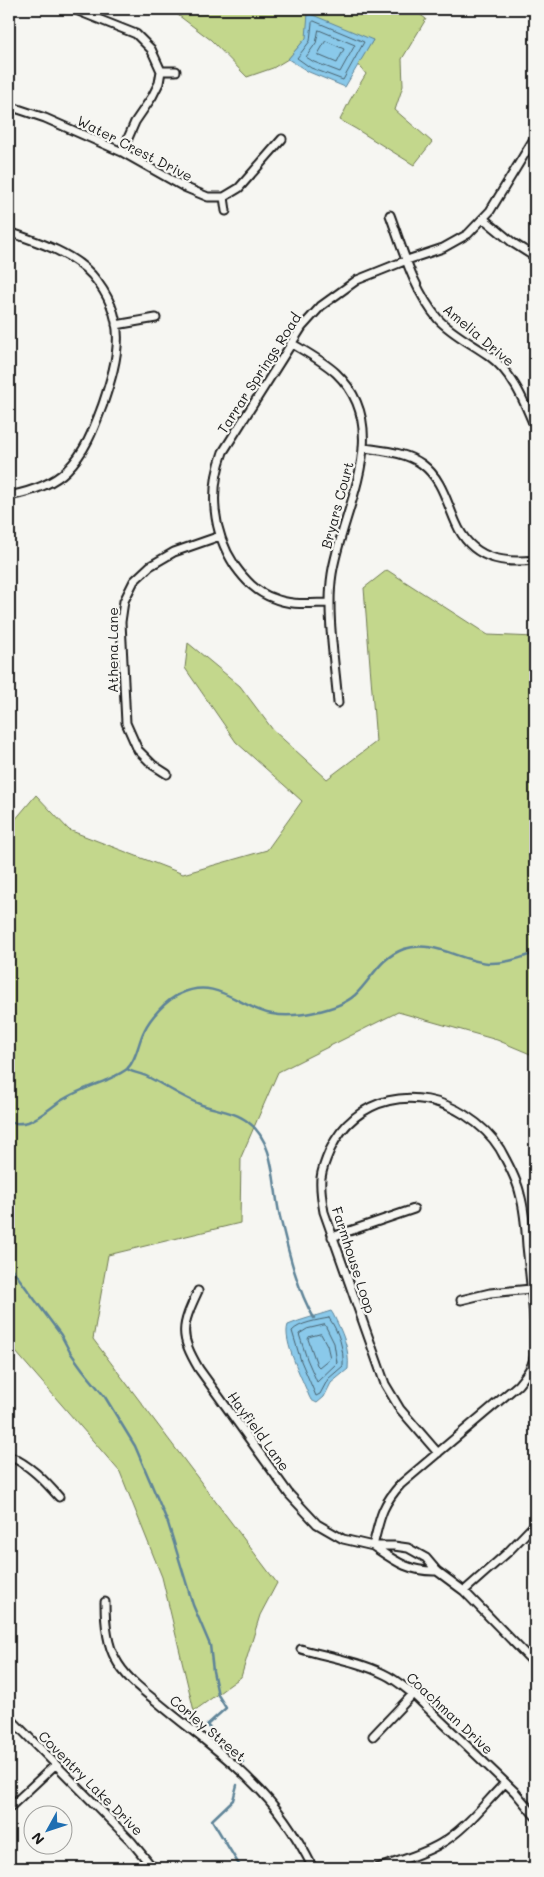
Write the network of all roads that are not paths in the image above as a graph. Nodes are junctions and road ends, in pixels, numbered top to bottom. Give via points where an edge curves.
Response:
1 (73, 9) edge
2 (161, 71) junction
3 (176, 71) dead end
4 (9, 106) edge
5 (535, 137) edge
6 (282, 139) dead end
7 (122, 152) junction
8 (224, 197) junction
9 (226, 211) dead end
10 (390, 215) dead end
11 (484, 219) junction
12 (9, 232) edge
13 (535, 258) edge
14 (407, 260) junction
15 (156, 318) dead end
16 (116, 325) junction
17 (292, 343) junction
18 (535, 428) edge
19 (364, 448) junction
20 (9, 496) edge
21 (220, 536) junction
22 (535, 560) edge
23 (330, 603) junction
24 (338, 703) dead end
25 (167, 774) dead end
26 (414, 1209) dead end
27 (332, 1237) junction
28 (531, 1288) junction
29 (198, 1291) dead end
30 (461, 1300) dead end
31 (535, 1330) edge
32 (535, 1351) edge
33 (438, 1453) junction
34 (9, 1456) edge
35 (59, 1497) dead end
36 (535, 1524) edge
37 (372, 1546) junction
38 (437, 1571) junction
39 (464, 1591) junction
40 (105, 1602) dead end
41 (301, 1649) dead end
42 (535, 1664) edge
43 (414, 1694) junction
44 (9, 1717) edge
45 (372, 1736) dead end
46 (55, 1766) junction
47 (504, 1783) junction
48 (9, 1808) edge
49 (535, 1816) edge
50 (154, 1868) edge
51 (313, 1868) edge
52 (378, 1868) edge

1 - 2 street via 136,34 151,49
2 - 3 street
2 - 7 street via 156,90 135,122
4 - 7 street, Water Crest Drive
5 - 11 street, Tarrar Springs Road
6 - 8 street via 239,188
7 - 8 street, Water Crest Drive via 193,191 208,197
8 - 9 street
10 - 14 street, Amelia Drive
11 - 13 street
11 - 14 street, Tarrar Springs Road via 456,242
12 - 16 street via 66,255 83,266 101,288
14 - 17 street, Tarrar Springs Road via 357,280 338,292 311,316
14 - 18 street, Amelia Drive via 422,296 440,320 493,359 508,375
15 - 16 street
16 - 20 street via 114,370 85,448 56,478
17 - 19 street, Bryars Court via 345,382 361,415
17 - 21 street, Tarrar Springs Road via 230,438 220,459 214,489
19 - 22 street via 400,454 426,467 440,484 459,529 478,551 505,561
19 - 23 street, Bryars Court via 335,559
21 - 23 street, Tarrar Springs Road via 229,557 259,591 288,602
21 - 25 street, Athena Lane via 174,552 150,566 134,581 124,600 121,622 126,723 138,750
23 - 24 street, Bryars Court
26 - 27 street
27 - 28 street, Farmhouse Loop via 320,1195 321,1178 336,1137 347,1123 360,1113 398,1098 441,1103 456,1109 490,1135 514,1178 524,1217
27 - 33 street, Farmhouse Loop via 385,1384 400,1409
28 - 30 street
28 - 31 street, Farmhouse Loop
29 - 37 street, Hayfield Lane via 187,1315 184,1338 199,1369 289,1494 317,1524 343,1539
32 - 33 street via 529,1372 518,1385
33 - 37 street via 388,1498 380,1514
34 - 35 street via 26,1464
36 - 39 street
37 - 38 street, Hayfield Lane via 401,1565 422,1572
37 - 38 street, Hayfield Lane via 408,1548 426,1558
38 - 39 street, Hayfield Lane
39 - 42 street, Hayfield Lane
40 - 51 street, Corley Street via 108,1635 121,1668 251,1781 296,1835
41 - 43 street, Coachman Drive via 384,1673
43 - 45 street
43 - 47 street, Coachman Drive
44 - 46 street, Coventry Lake Drive
46 - 48 street
46 - 50 street, Coventry Lake Drive
47 - 49 street, Coachman Drive
47 - 52 street via 442,1844

